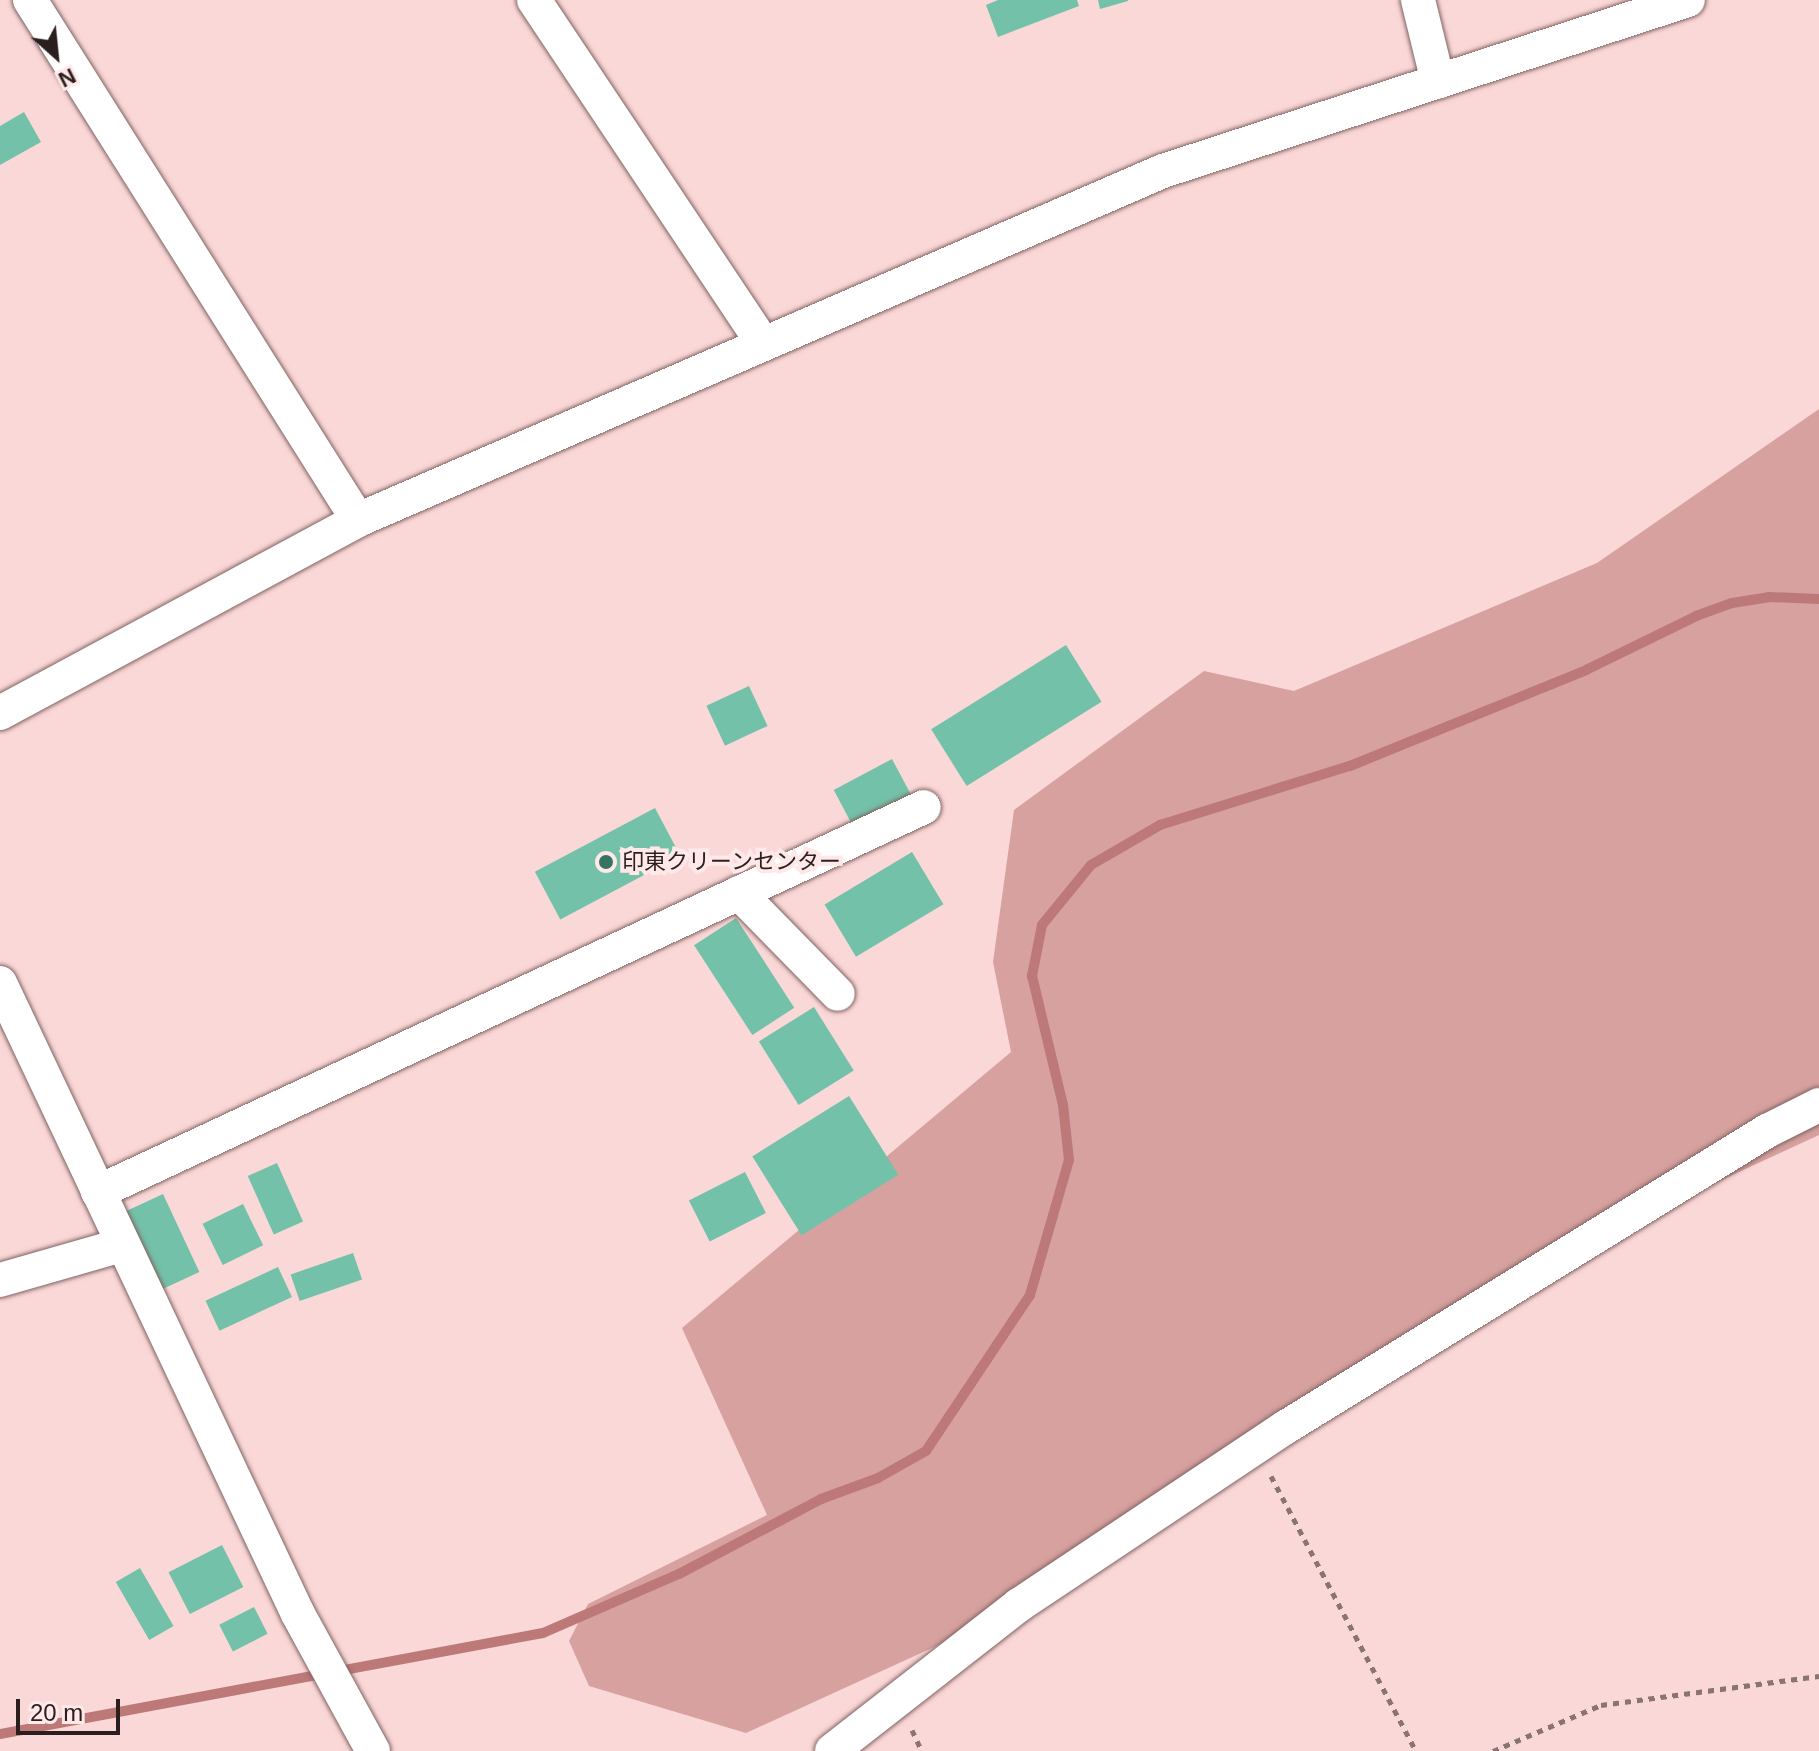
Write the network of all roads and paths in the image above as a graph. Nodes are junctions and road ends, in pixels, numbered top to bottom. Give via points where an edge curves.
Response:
1 (30, 0) edge
2 (534, 0) edge
3 (1418, 0) edge
4 (1688, 0) edge
5 (1438, 82) junction
6 (763, 344) junction
7 (358, 520) junction
8 (0, 713) edge
9 (924, 807) dead end
10 (739, 893) junction
11 (0, 983) edge
12 (838, 994) dead end
13 (1819, 1105) edge
14 (98, 1192) junction
15 (122, 1245) junction
16 (0, 1280) edge
17 (1269, 1472) dead end
18 (1819, 1676) edge
19 (373, 1751) edge
20 (832, 1751) edge
21 (1416, 1751) edge
22 (1493, 1751) edge

1 - 7 street
2 - 6 street
3 - 5 street
4 - 5 street
5 - 6 street via 1163,171
6 - 7 street
7 - 8 street
9 - 10 street
10 - 12 street
10 - 14 street
11 - 14 street
13 - 20 street via 1754,1139 1286,1427 1019,1605
14 - 15 street
15 - 16 street
15 - 19 street via 298,1614
17 - 21 path
18 - 22 path via 1601,1705

